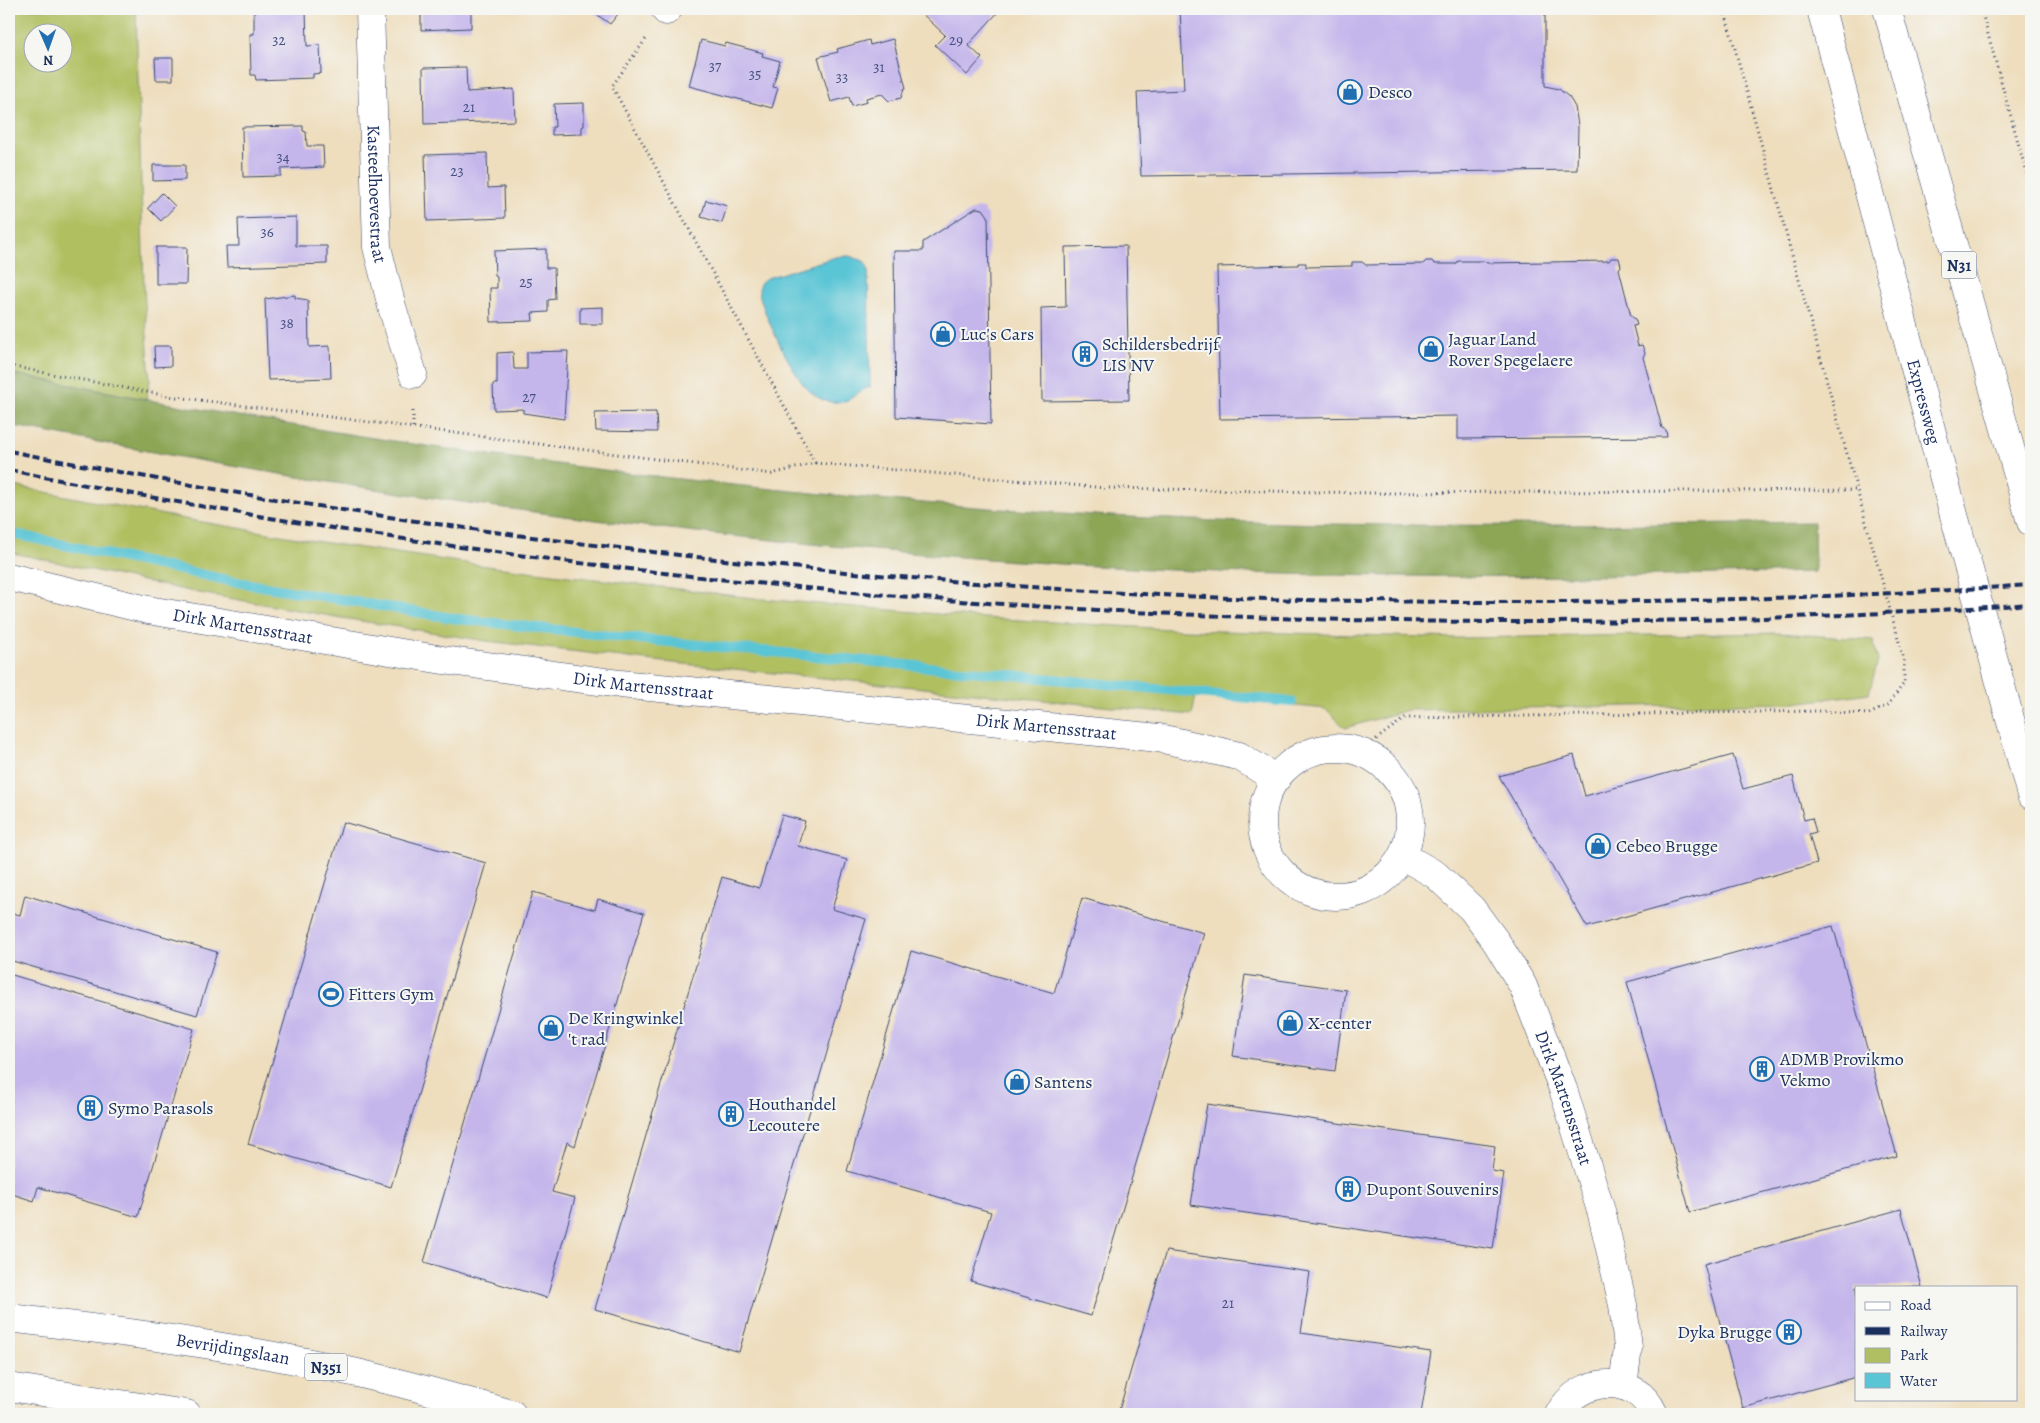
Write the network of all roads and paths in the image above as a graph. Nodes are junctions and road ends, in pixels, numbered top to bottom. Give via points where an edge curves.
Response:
1 (370, 9) edge
2 (1724, 9) edge
3 (1821, 9) edge
4 (1887, 9) edge
5 (1981, 9) edge
6 (667, 10) edge
7 (2031, 189) edge
8 (9, 366) edge
9 (413, 374) dead end
10 (814, 463) junction
11 (1856, 490) junction
12 (2031, 522) edge
13 (9, 577) edge
14 (1360, 751) junction
15 (1276, 779) junction
16 (2031, 795) edge
17 (1403, 856) junction
18 (9, 1318) edge
19 (1623, 1386) junction
20 (9, 1387) edge
21 (187, 1414) edge
22 (512, 1414) edge
23 (1559, 1414) edge
24 (1654, 1414) edge

1 - 9 main road, Kasteelhoevestraat via 377,247
2 - 11 path
3 - 16 main road, Expressweg
4 - 12 main road, N31
5 - 7 path
6 - 10 path via 612,86
8 - 10 path via 168,396 772,474
10 - 11 path via 1106,488 1375,493
11 - 14 path via 1904,660 1904,683 1888,705 1869,714 1820,711 1405,718
13 - 15 main road, Dirk Martensstraat via 148,610 443,660 620,684 1159,738 1239,756
14 - 15 main road via 1329,748 1312,752 1298,758
14 - 17 main road via 1384,765 1402,787 1409,804 1410,836
15 - 17 main road via 1264,806 1263,837 1276,867 1298,886 1327,896 1357,894 1384,880
17 - 19 main road, Dirk Martensstraat via 1436,875 1472,909 1523,986 1563,1089 1602,1214 1623,1305 1628,1348
18 - 22 main road, Bevrijdingslaan / N351 via 136,1333 262,1354 391,1381
19 - 23 main road via 1604,1384 1586,1388 1570,1398
19 - 24 main road via 1639,1394
20 - 21 main road

